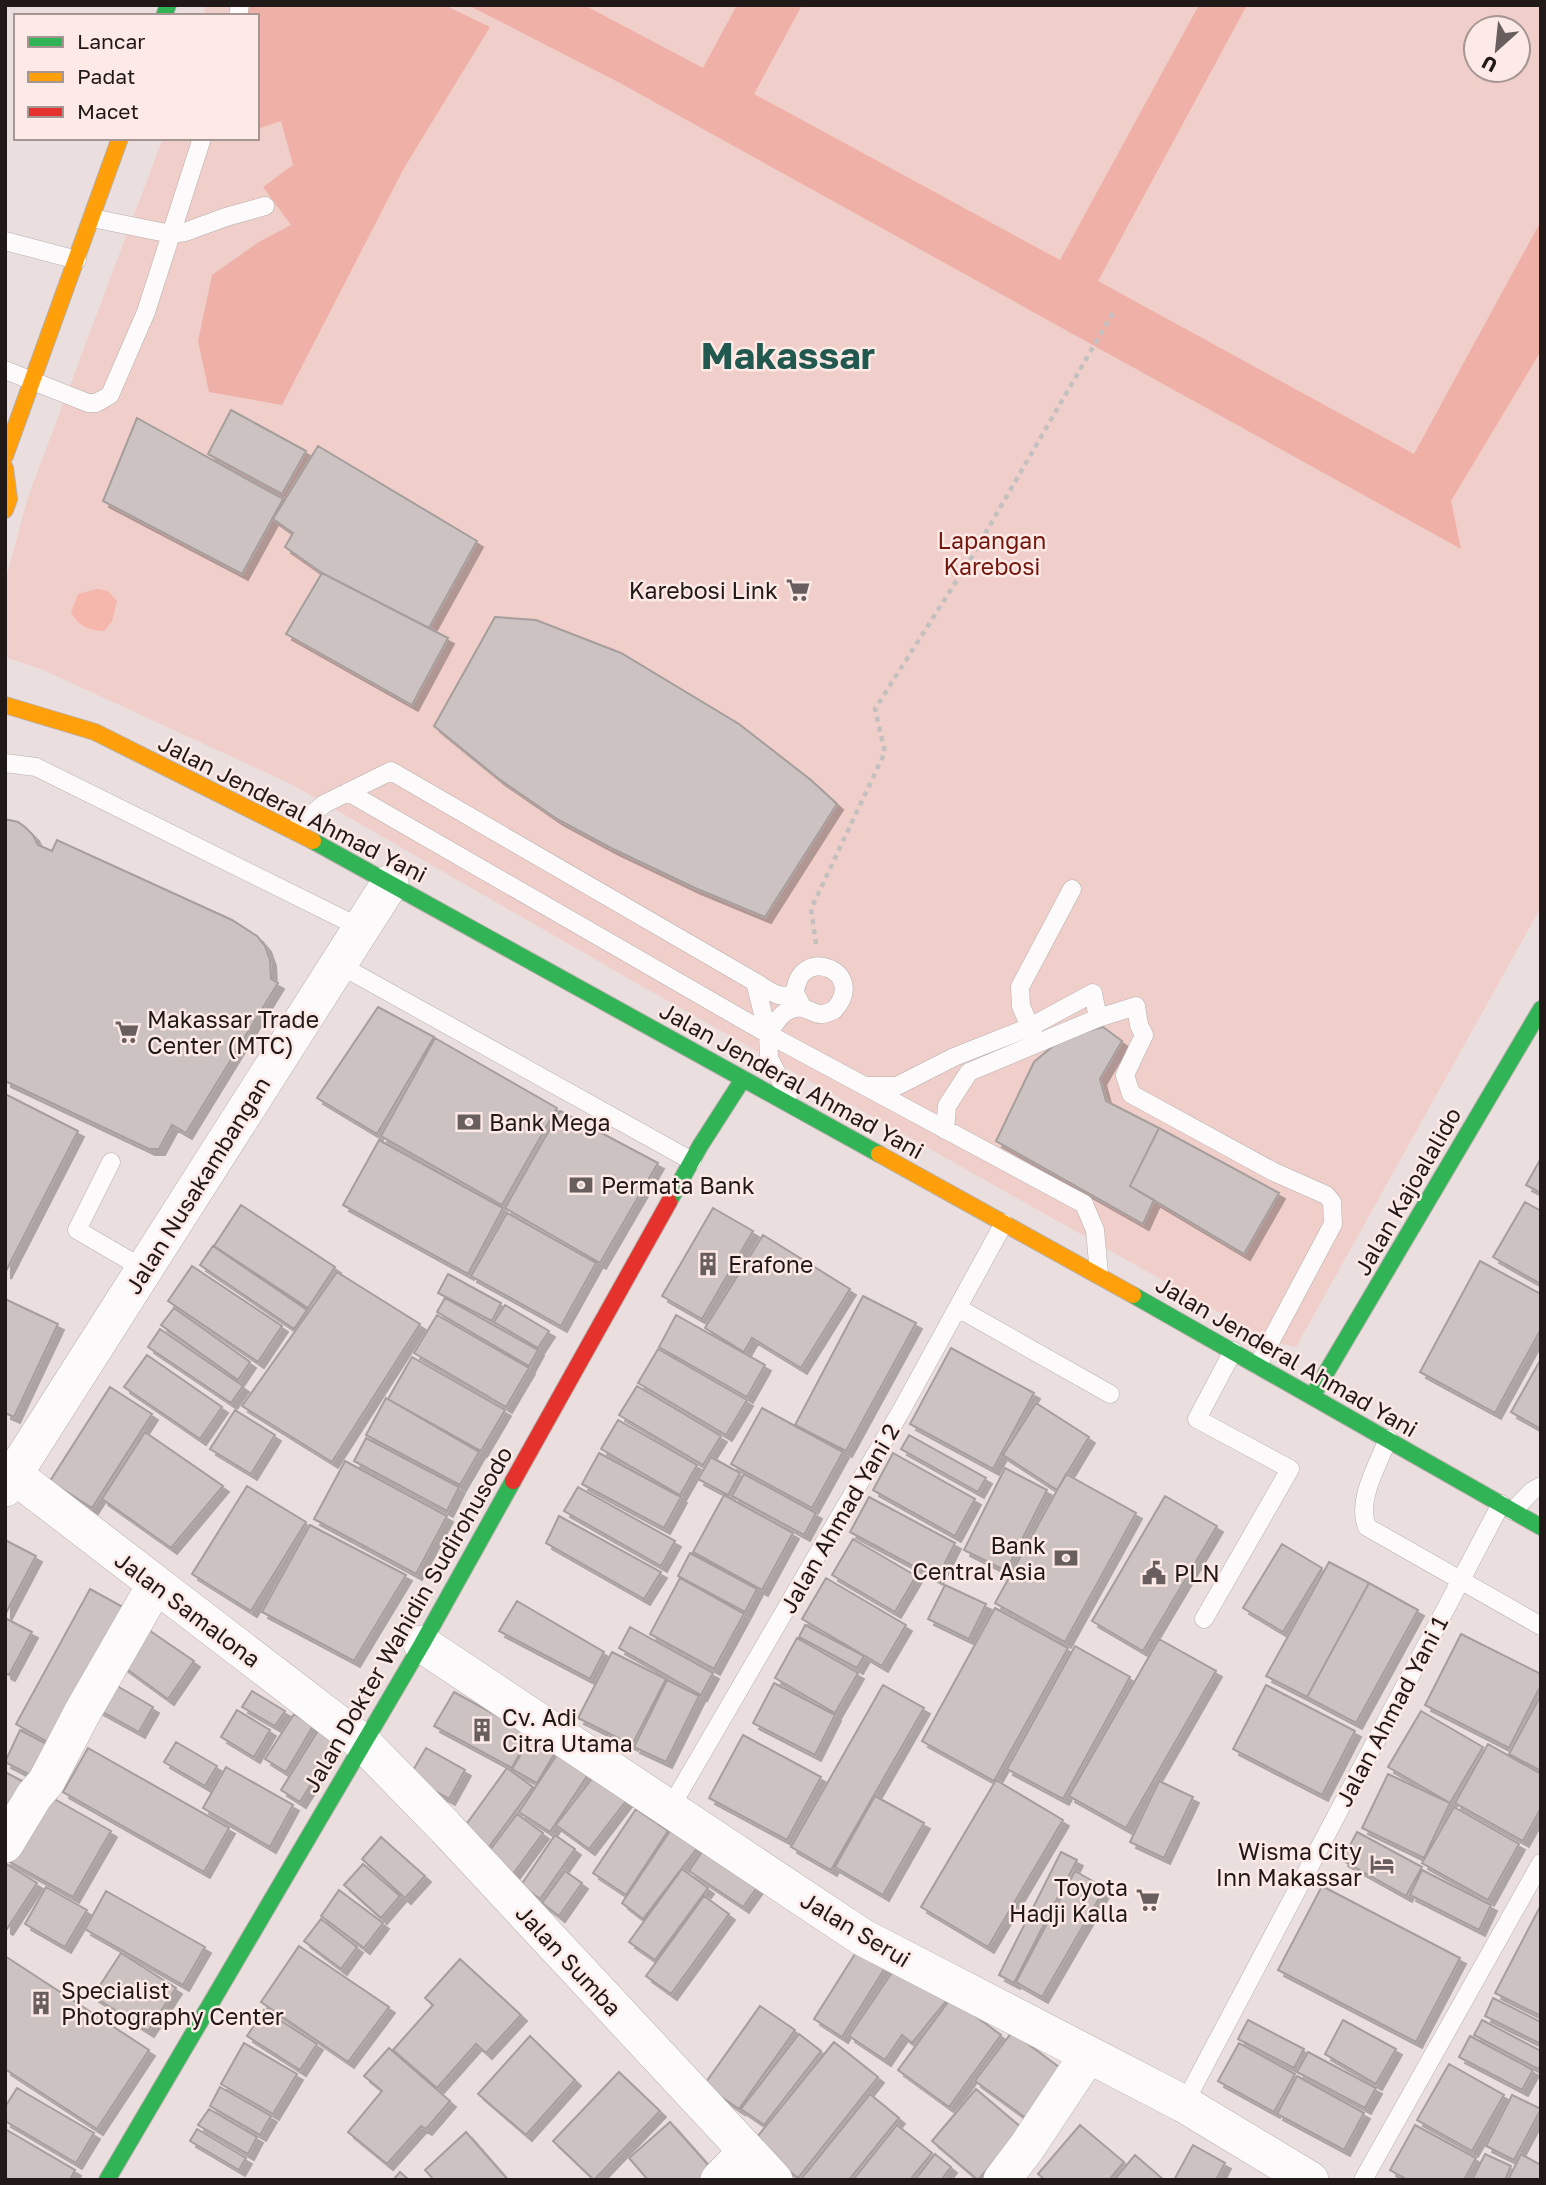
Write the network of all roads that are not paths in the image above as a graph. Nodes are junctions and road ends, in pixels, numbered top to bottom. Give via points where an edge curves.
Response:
1 (119, 140) edge
2 (201, 140) edge
3 (265, 206) dead end
4 (92, 218) junction
5 (172, 234) junction
6 (5, 241) edge
7 (77, 261) junction
8 (5, 370) edge
9 (32, 381) junction
10 (5, 456) edge
11 (5, 468) edge
12 (5, 510) edge
13 (5, 705) edge
14 (5, 763) edge
15 (348, 792) junction
16 (293, 831) junction
17 (390, 883) junction
18 (1072, 889) dead end
19 (361, 928) junction
20 (338, 964) junction
21 (755, 982) junction
22 (799, 1001) junction
23 (1541, 1009) edge
24 (1098, 1018) junction
25 (768, 1034) junction
26 (1033, 1035) junction
27 (743, 1079) junction
28 (864, 1086) junction
29 (794, 1108) junction
30 (945, 1130) junction
31 (692, 1161) junction
32 (111, 1162) dead end
33 (1004, 1223) junction
34 (144, 1269) junction
35 (1099, 1275) junction
36 (958, 1308) junction
37 (1233, 1351) junction
38 (1258, 1366) junction
39 (1110, 1394) dead end
40 (1313, 1395) junction
41 (1388, 1439) junction
42 (9, 1481) edge
43 (1541, 1486) edge
44 (1507, 1507) junction
45 (1541, 1527) edge
46 (1460, 1580) junction
47 (156, 1584) junction
48 (1204, 1619) dead end
49 (1541, 1626) edge
50 (422, 1644) junction
51 (363, 1742) junction
52 (668, 1810) junction
53 (5, 1844) edge
54 (1541, 1863) edge
55 (1087, 2055) junction
56 (1184, 2104) junction
57 (747, 2151) junction
58 (107, 2180) edge
59 (719, 2180) edge
60 (774, 2180) edge
61 (1002, 2180) edge
62 (1310, 2180) edge
63 (1363, 2180) edge

1 - 4 main road
2 - 5 lane
3 - 5 lane
4 - 5 lane
4 - 7 main road
5 - 9 lane via 146,312 110,395 88,403
6 - 7 lane
7 - 9 main road
8 - 9 lane
9 - 10 main road
11 - 12 main road via 9,499
13 - 16 main road, Jalan Jenderal Ahmad Yani via 94,732
14 - 19 lane via 36,767
15 - 16 lane via 324,804
15 - 21 lane via 391,771
15 - 25 lane
16 - 17 main road, Jalan Jenderal Ahmad Yani
17 - 19 street, Jalan Nusakambangan
17 - 27 main road, Jalan Jenderal Ahmad Yani
18 - 26 lane via 1020,987 1021,1006
19 - 20 street, Jalan Nusakambangan
20 - 31 lane
20 - 34 street, Jalan Nusakambangan
21 - 22 lane via 780,997
21 - 25 lane
22 - 22 lane via 810,1013 834,1010 843,997 839,975 812,967 799,977
22 - 25 lane via 780,1015
23 - 40 main road, Jalan Kajoalalido
24 - 26 lane
24 - 26 lane via 1093,993
24 - 38 lane via 1136,1006 1144,1035 1125,1075 1131,1094 1332,1202 1334,1224
25 - 28 lane
25 - 29 lane via 769,1058
26 - 28 lane via 954,1057 897,1086
26 - 30 lane via 969,1072 947,1106
27 - 29 main road, Jalan Jenderal Ahmad Yani
27 - 31 main road, Jalan Dokter Wahidin Sudirohusodo
28 - 30 lane
29 - 33 main road, Jalan Jenderal Ahmad Yani
30 - 35 lane via 1084,1203 1095,1230
31 - 50 main road, Jalan Dokter Wahidin Sudirohusodo
32 - 34 lane via 77,1230
33 - 35 main road, Jalan Jenderal Ahmad Yani
33 - 36 lane, Jalan Ahmad Yani 2
34 - 42 street, Jalan Nusakambangan
35 - 37 main road, Jalan Jenderal Ahmad Yani
36 - 39 lane
36 - 52 lane, Jalan Ahmad Yani 2
37 - 38 main road, Jalan Jenderal Ahmad Yani
37 - 48 lane via 1197,1419 1290,1469
38 - 40 main road, Jalan Jenderal Ahmad Yani
40 - 41 main road, Jalan Jenderal Ahmad Yani
41 - 44 main road, Jalan Jenderal Ahmad Yani
41 - 46 lane via 1364,1500 1362,1515 1367,1527
42 - 47 street, Jalan Samalona
43 - 44 lane, Jalan Ahmad Yani 1
44 - 45 main road, Jalan Jenderal Ahmad Yani
44 - 46 lane, Jalan Ahmad Yani 1
46 - 49 lane
46 - 56 lane, Jalan Ahmad Yani 1
47 - 51 street, Jalan Samalona
47 - 53 street via 46,1782
50 - 51 main road, Jalan Dokter Wahidin Sudirohusodo
50 - 52 street, Jalan Serui
51 - 57 street, Jalan Sumba
51 - 58 main road, Jalan Dokter Wahidin Sudirohusodo
52 - 55 street, Jalan Serui via 862,1937
54 - 63 lane
55 - 56 street, Jalan Serui
55 - 61 street
56 - 62 street, Jalan Serui
57 - 59 street
57 - 60 street, Jalan Sumba

